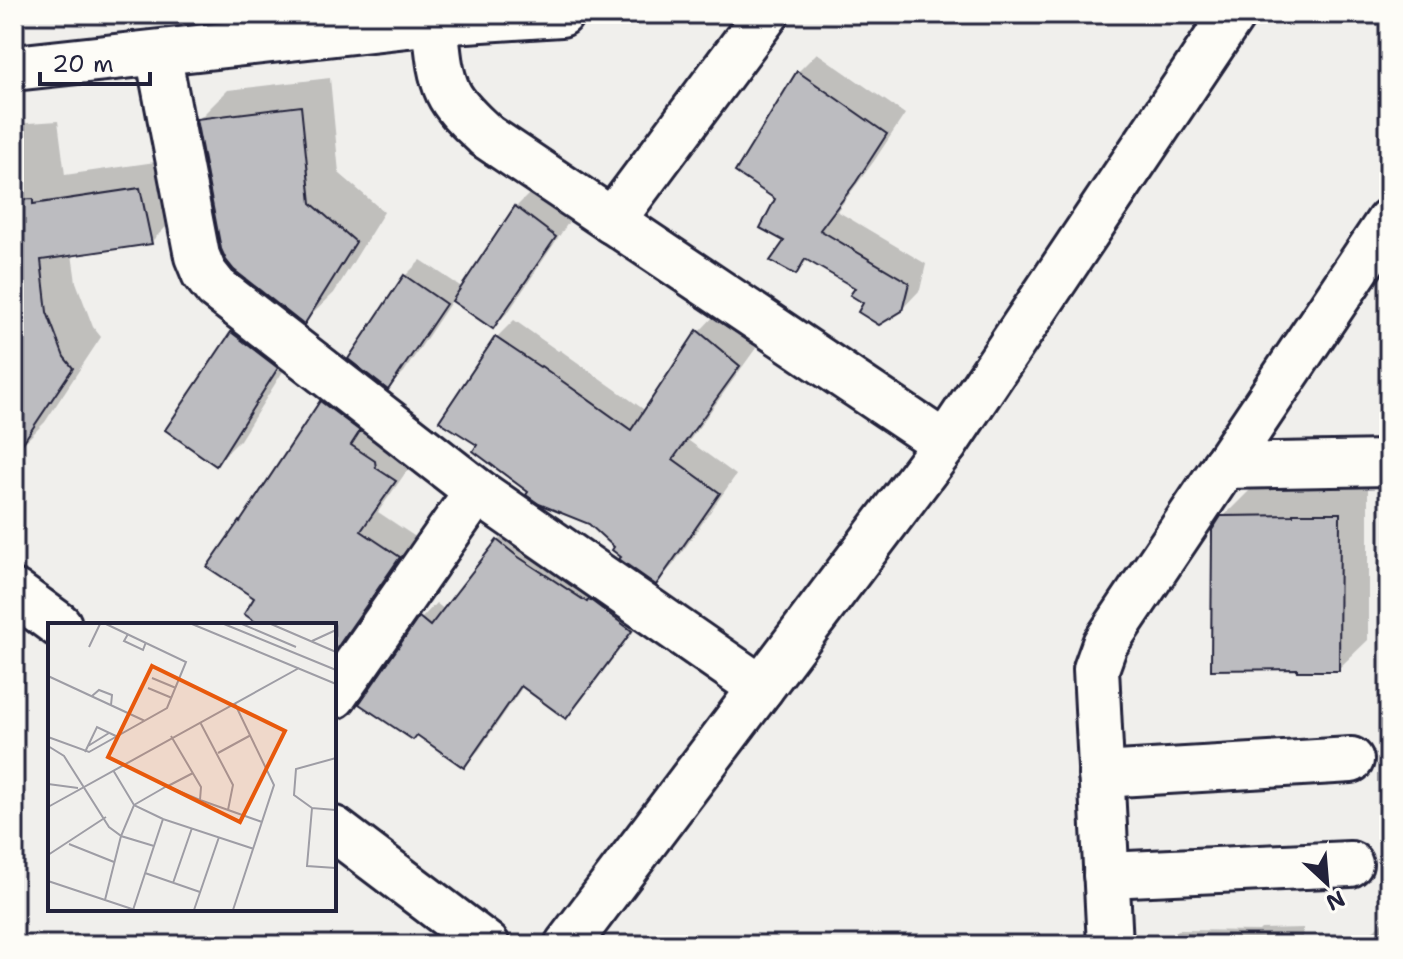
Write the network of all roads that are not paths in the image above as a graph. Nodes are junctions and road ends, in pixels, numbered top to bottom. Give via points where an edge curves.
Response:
1 (561, 14) edge
2 (766, 14) edge
3 (1233, 14) edge
4 (435, 22) junction
5 (158, 53) junction
6 (14, 68) edge
7 (612, 221) junction
8 (1389, 221) edge
9 (945, 444) junction
10 (1389, 463) edge
11 (1224, 466) junction
12 (477, 491) junction
13 (14, 592) edge
14 (56, 623) edge
15 (761, 688) junction
16 (336, 693) edge
17 (1351, 760) dead end
18 (1101, 775) junction
19 (336, 831) edge
20 (1350, 864) dead end
21 (1106, 875) junction
22 (487, 945) edge
23 (567, 945) edge
24 (1110, 945) edge

1 - 4 street
2 - 7 street
3 - 9 street
4 - 5 street
4 - 7 street via 441,71 465,115 486,136
5 - 6 street
5 - 12 street via 204,273 216,288
7 - 9 street
8 - 11 street
9 - 15 street
10 - 11 street
11 - 18 street via 1105,644 1096,669
12 - 15 street
12 - 16 street
13 - 14 street
15 - 23 street
17 - 18 street
18 - 21 street
19 - 22 street
20 - 21 street
21 - 24 street

